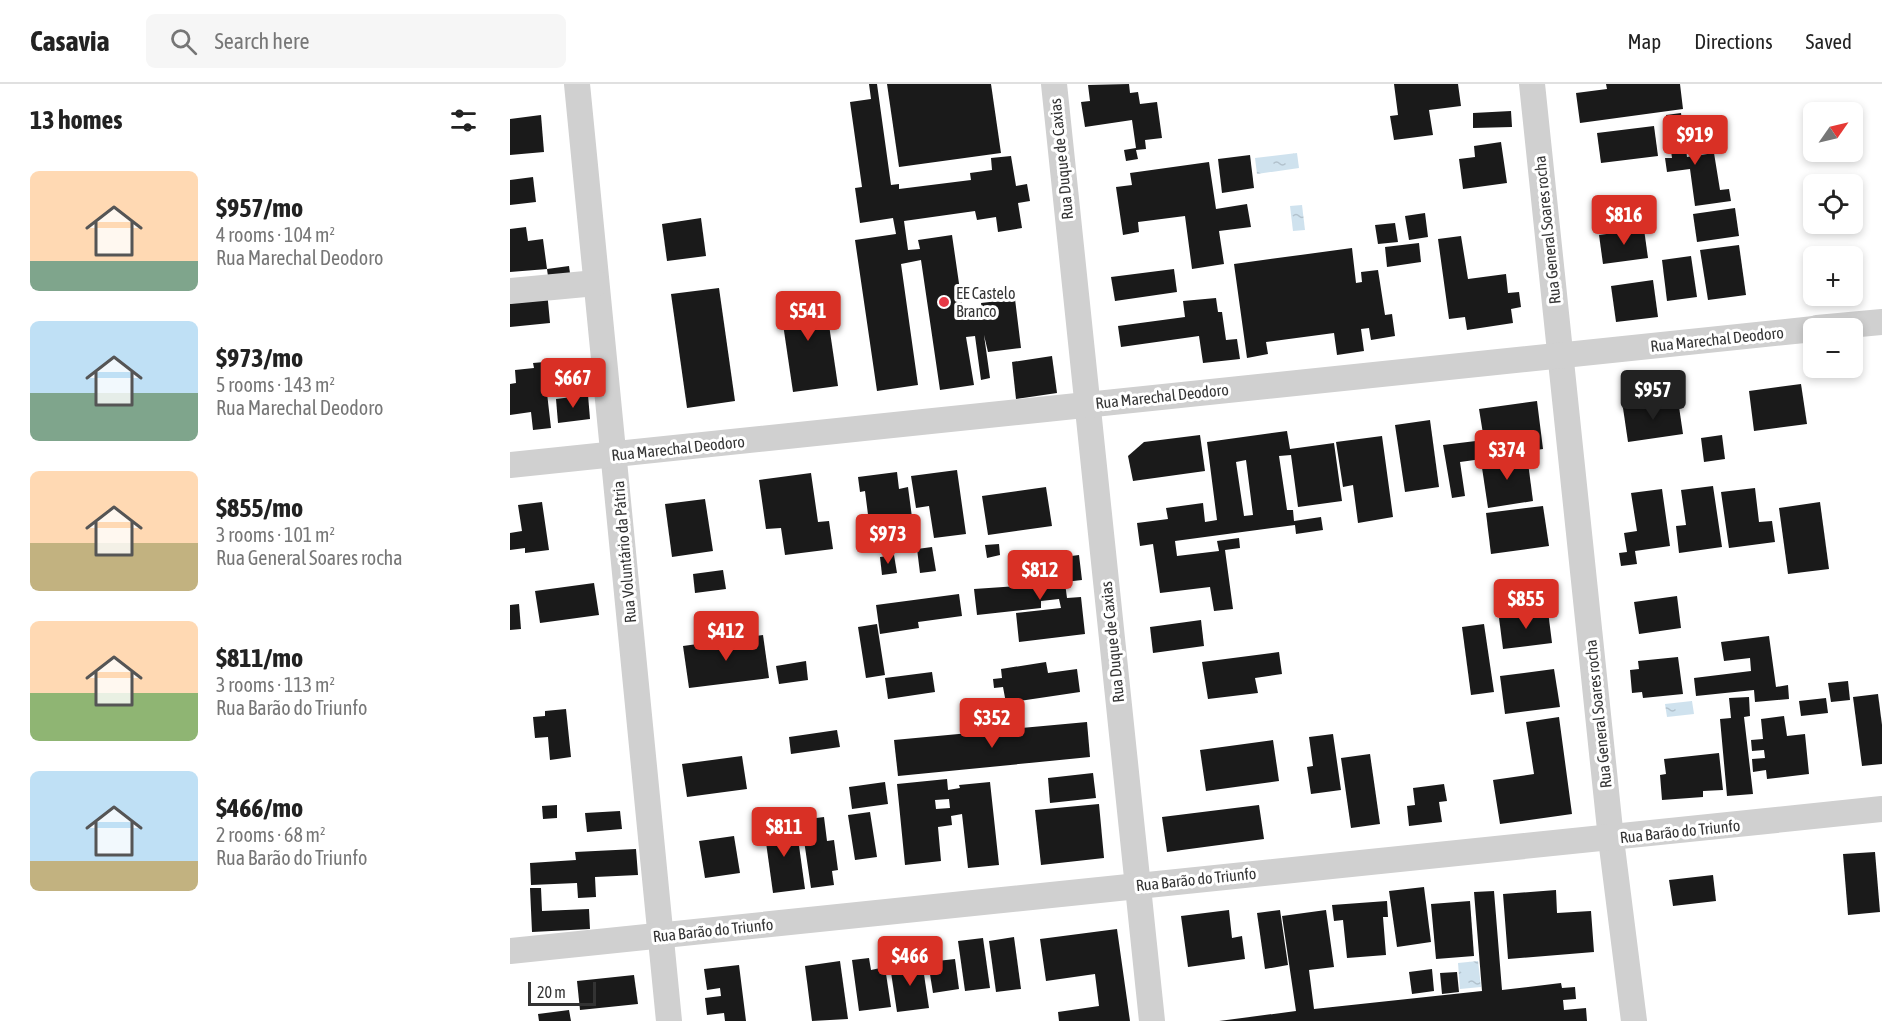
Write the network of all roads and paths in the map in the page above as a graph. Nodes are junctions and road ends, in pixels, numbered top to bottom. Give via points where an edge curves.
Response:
1 (577, 84) edge
2 (1054, 84) edge
3 (1532, 84) edge
4 (596, 283) junction
5 (510, 291) edge
6 (1882, 322) edge
7 (1863, 324) edge
8 (1803, 330) edge
9 (1560, 355) junction
10 (1086, 404) junction
11 (615, 455) junction
12 (510, 465) edge
13 (1882, 809) edge
14 (1611, 839) junction
15 (1137, 885) junction
16 (659, 935) junction
17 (510, 951) edge
18 (669, 1021) edge
19 (1152, 1021) edge
20 (1634, 1021) edge

1 - 4 street, Rua Voluntário da Pátria
2 - 10 street, Rua Duque de Caxias
3 - 9 street, Rua General Soares rocha
4 - 5 street
4 - 11 street, Rua Voluntário da Pátria
6 - 7 street, Rua Marechal Deodoro
8 - 9 street, Rua Marechal Deodoro
9 - 10 street, Rua Marechal Deodoro
9 - 14 street, Rua General Soares rocha
10 - 11 street, Rua Marechal Deodoro
10 - 15 street, Rua Duque de Caxias
11 - 12 street, Rua Marechal Deodoro
11 - 16 street, Rua Voluntário da Pátria
13 - 14 street, Rua Barão do Triunfo
14 - 15 street, Rua Barão do Triunfo
14 - 20 street, Rua General Soares rocha
15 - 16 street, Rua Barão do Triunfo
15 - 19 street, Rua Duque de Caxias
16 - 17 street, Rua Barão do Triunfo
16 - 18 street, Rua Voluntário da Pátria

